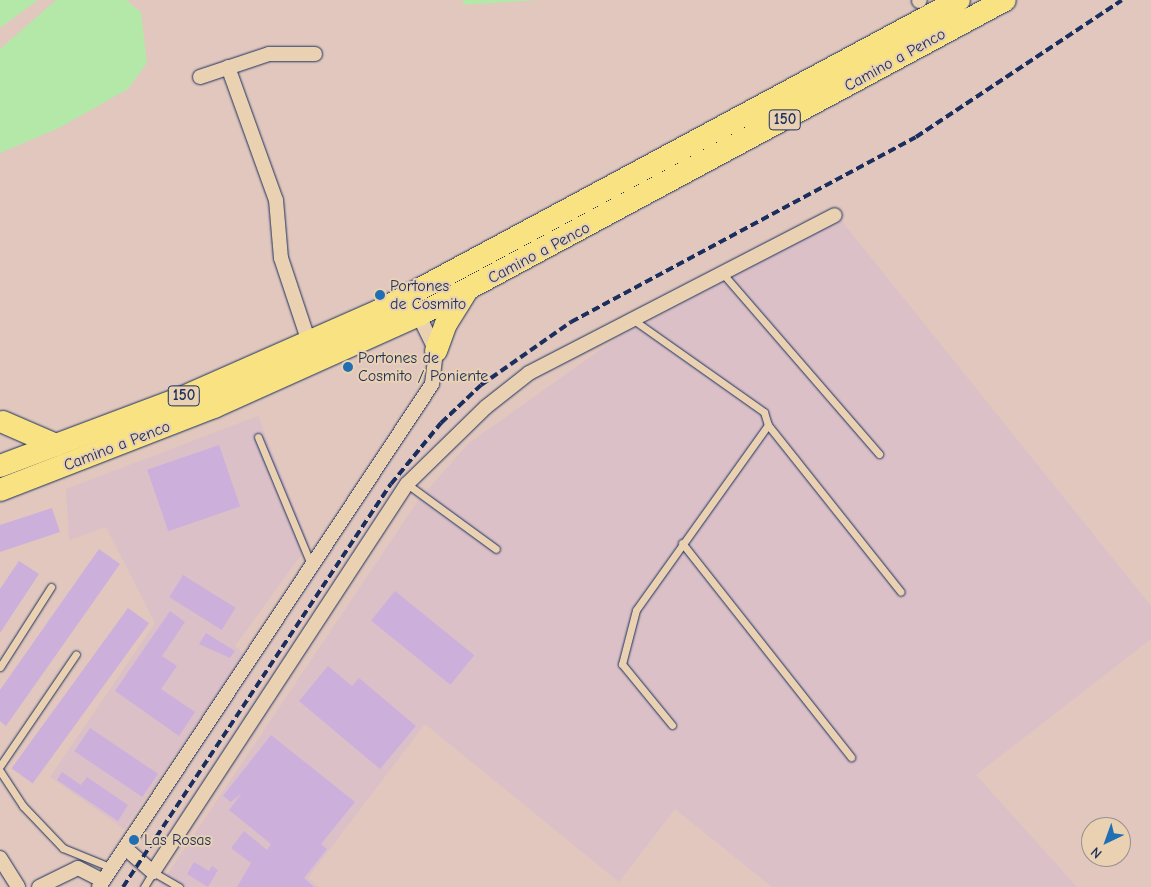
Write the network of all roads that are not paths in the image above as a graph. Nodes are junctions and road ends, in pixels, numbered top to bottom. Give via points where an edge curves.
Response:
1 (959, 0) edge
2 (1005, 0) edge
3 (919, 1) edge
4 (914, 25) junction
5 (315, 54) dead end
6 (228, 67) junction
7 (200, 77) dead end
8 (835, 215) dead end
9 (724, 274) junction
10 (467, 291) junction
11 (414, 305) junction
12 (635, 321) junction
13 (309, 342) junction
14 (436, 350) junction
15 (1, 420) edge
16 (768, 425) junction
17 (258, 437) dead end
18 (56, 445) junction
19 (879, 454) dead end
20 (0, 466) edge
21 (407, 484) junction
22 (0, 490) edge
23 (682, 543) junction
24 (496, 549) dead end
25 (312, 568) junction
26 (51, 587) dead end
27 (901, 592) dead end
28 (76, 654) dead end
29 (0, 666) edge
30 (672, 725) dead end
31 (851, 757) dead end
32 (0, 766) edge
33 (0, 772) edge
34 (125, 848) junction
35 (0, 858) edge
36 (112, 868) junction
37 (153, 872) junction
38 (101, 884) edge
39 (18, 887) edge
40 (39, 887) edge
41 (144, 887) edge
42 (179, 887) edge

1 - 4 highway, Camino a Penco / 150
2 - 10 highway, Camino a Penco / 150
3 - 4 highway
4 - 11 highway, Camino a Penco / 150
5 - 6 street via 269,54
6 - 7 street
6 - 13 street via 273,190 282,258
8 - 9 street
9 - 12 street
9 - 19 lane
10 - 11 highway, Camino a Penco / 150
10 - 14 highway via 446,324
11 - 13 highway, Camino a Penco / 150
11 - 14 street
11 - 22 highway, Camino a Penco / 150 via 232,400
12 - 16 lane via 764,412
12 - 21 street via 529,372
13 - 18 highway, Camino a Penco / 150
14 - 25 street via 432,384
15 - 18 highway
16 - 23 lane
16 - 27 lane
17 - 25 lane
18 - 20 highway, Camino a Penco / 150
21 - 24 lane
21 - 37 street
23 - 30 lane via 636,610 622,664
23 - 31 lane
25 - 34 street
26 - 29 lane
28 - 32 lane
33 - 36 lane via 24,806 63,848
34 - 36 street
34 - 37 street
35 - 39 street
36 - 38 street
37 - 41 lane
37 - 42 lane
38 - 40 street via 78,868

